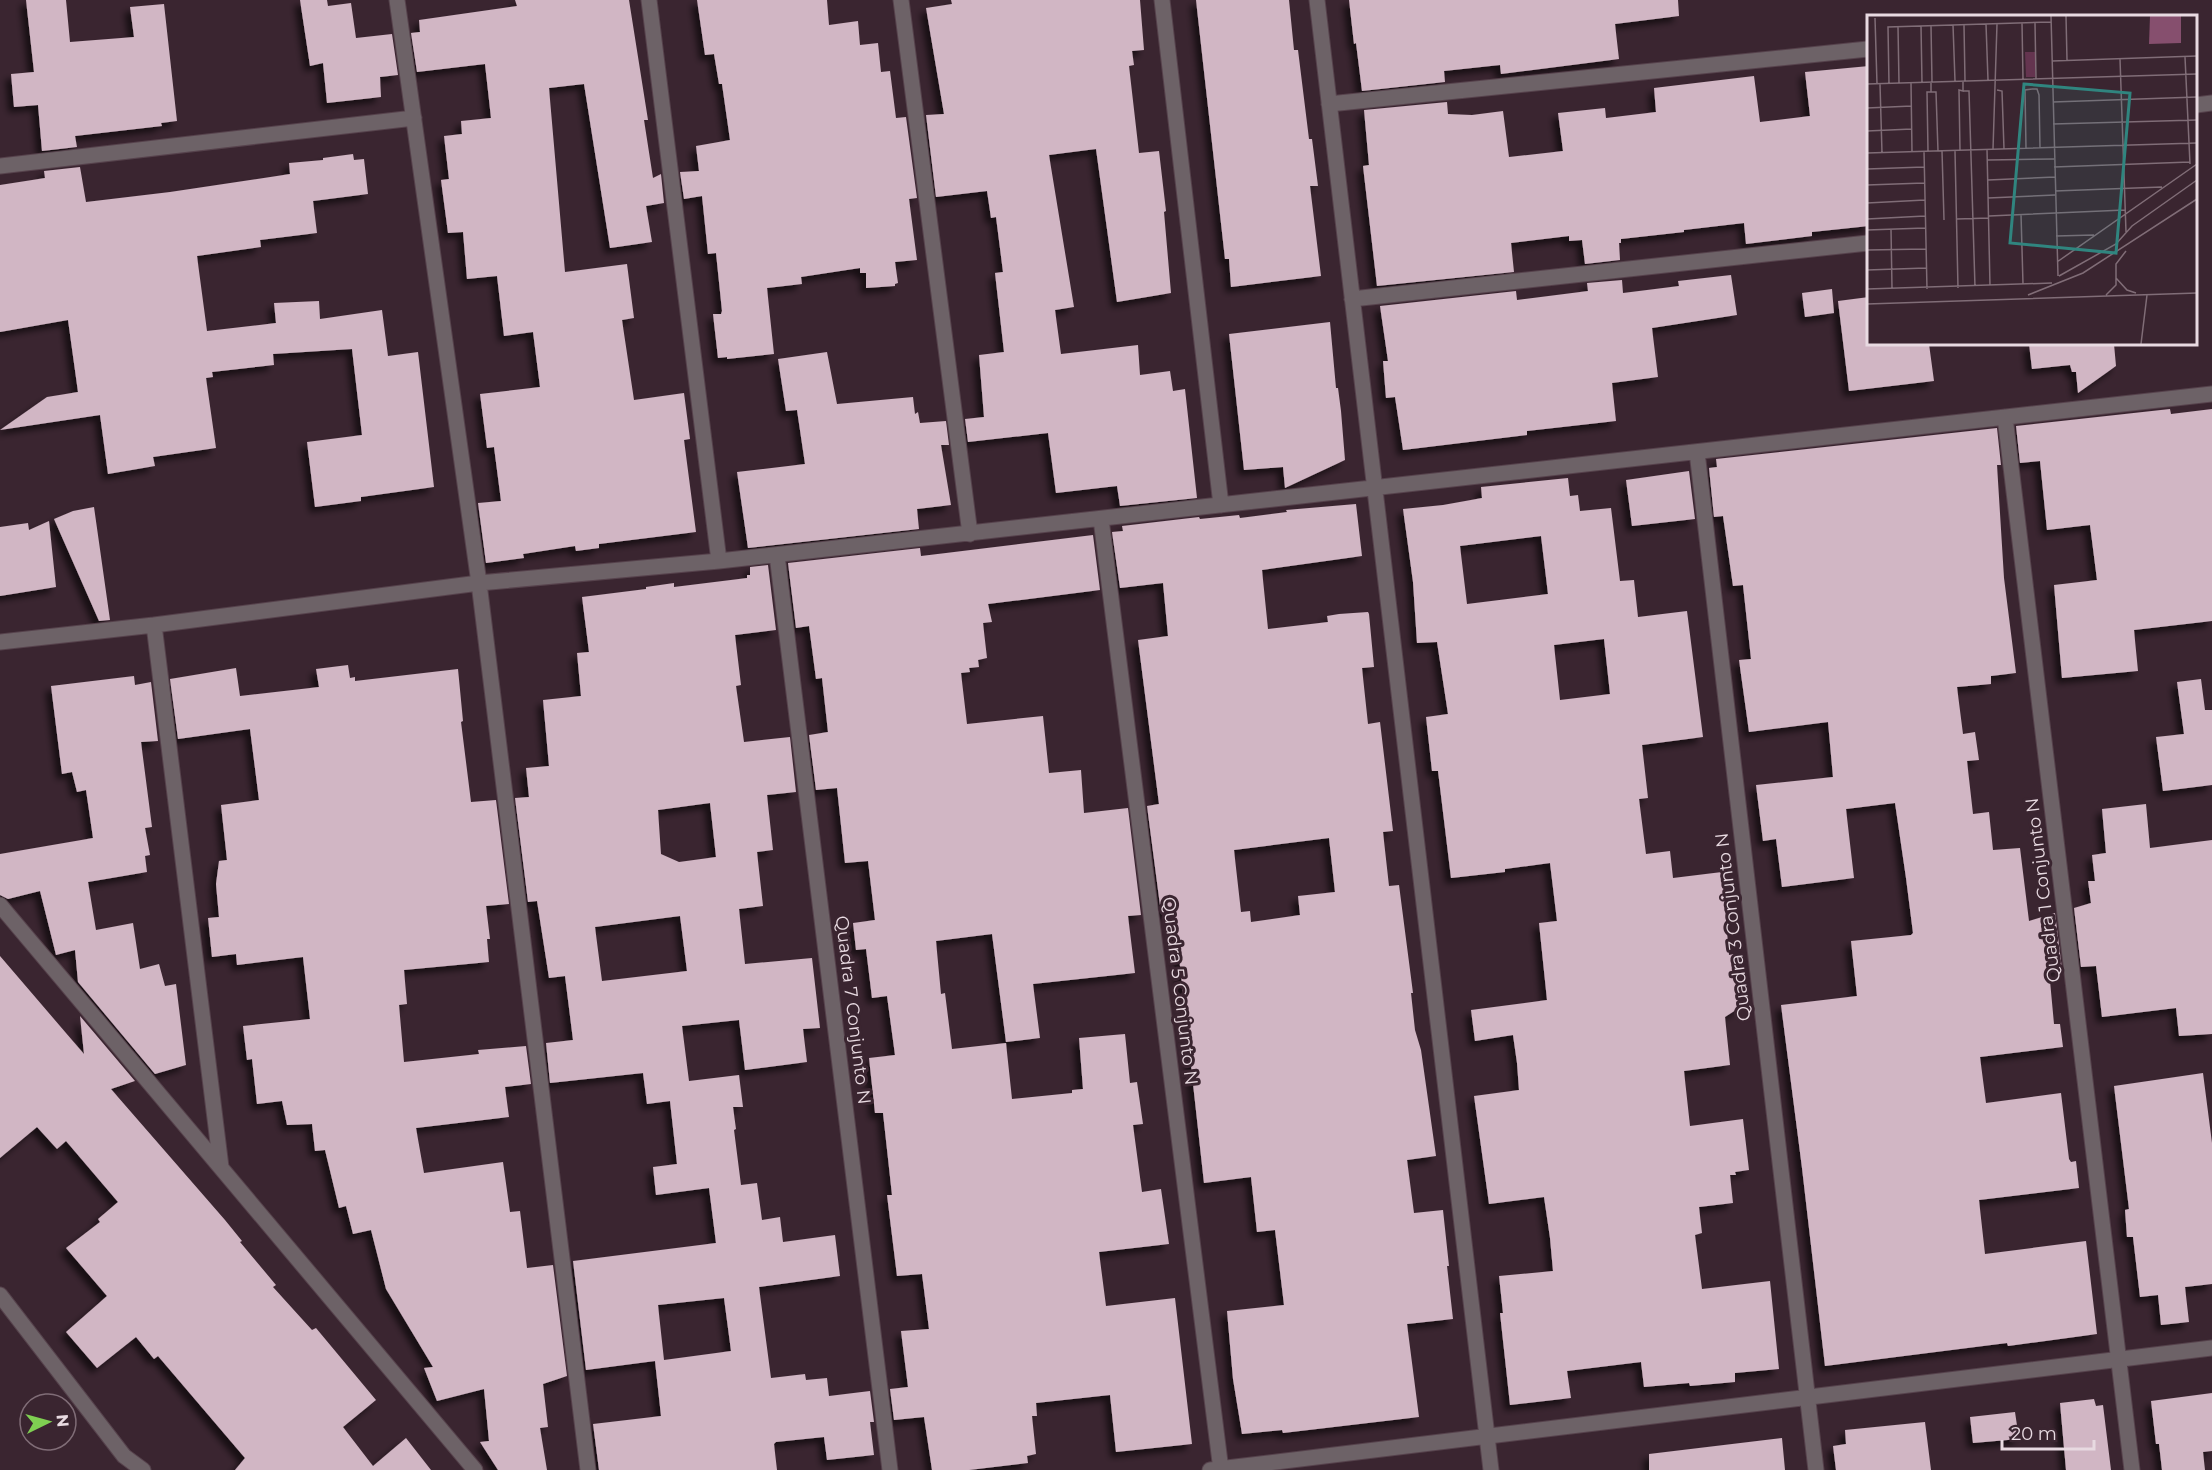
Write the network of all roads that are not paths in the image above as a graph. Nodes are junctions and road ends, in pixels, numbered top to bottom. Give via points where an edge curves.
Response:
1 (397, 0) edge
2 (649, 0) edge
3 (901, 0) edge
4 (1162, 0) edge
5 (1317, 0) edge
6 (1867, 49) edge
7 (2212, 103) edge
8 (1329, 104) junction
9 (2197, 105) edge
10 (414, 118) junction
11 (0, 166) edge
12 (1867, 243) edge
13 (1352, 299) junction
14 (2212, 394) edge
15 (2006, 417) junction
16 (1697, 452) junction
17 (1375, 488) junction
18 (1221, 505) junction
19 (1101, 519) junction
20 (970, 534) junction
21 (777, 555) junction
22 (719, 561) junction
23 (479, 583) junction
24 (154, 625) junction
25 (0, 642) edge
26 (0, 905) edge
27 (221, 1167) junction
28 (0, 1295) edge
29 (2212, 1348) edge
30 (2119, 1359) junction
31 (1808, 1397) junction
32 (1487, 1436) junction
33 (143, 1470) edge
34 (475, 1470) edge
35 (588, 1470) edge
36 (891, 1470) edge
37 (1217, 1470) edge
38 (1491, 1470) edge
39 (1816, 1470) edge
40 (2132, 1470) edge

1 - 10 street
2 - 22 street
3 - 20 street
4 - 18 street
5 - 8 street
6 - 8 street
7 - 9 street
8 - 13 street
10 - 11 street
10 - 23 street
12 - 13 street
13 - 17 street
14 - 15 street
15 - 16 street
15 - 30 street, Quadra 1 Conjunto N
16 - 17 street
16 - 31 street, Quadra 3 Conjunto N
17 - 18 street
17 - 32 street
18 - 19 street
19 - 20 street
19 - 37 street, Quadra 5 Conjunto N
20 - 21 street
21 - 22 street
21 - 36 street, Quadra 7 Conjunto N
22 - 23 street
23 - 24 street
23 - 35 street
24 - 25 street
24 - 27 street
26 - 27 street
27 - 34 street
28 - 33 street via 124,1456
29 - 30 street
30 - 31 street
30 - 40 street, Quadra 1 Conjunto N
31 - 32 street
31 - 39 street, Quadra 3 Conjunto N
32 - 37 street
32 - 38 street

